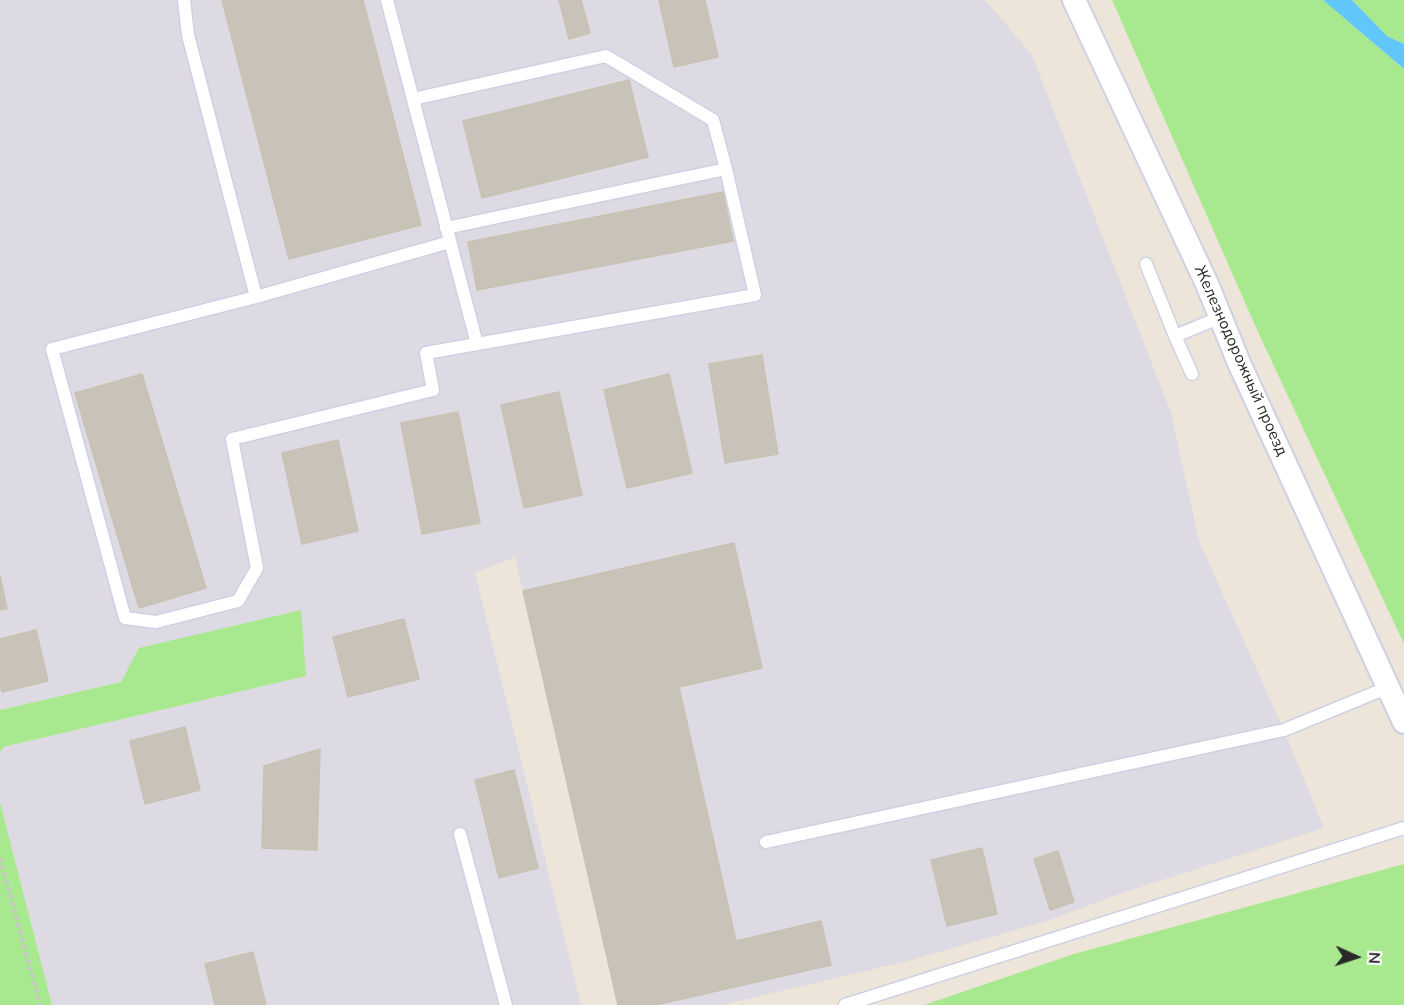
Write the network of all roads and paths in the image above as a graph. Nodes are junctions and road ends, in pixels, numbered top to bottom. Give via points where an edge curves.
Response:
1 (184, 0) edge
2 (387, 0) edge
3 (1074, 0) edge
4 (413, 99) junction
5 (726, 169) junction
6 (446, 228) junction
7 (450, 242) junction
8 (1146, 264) dead end
9 (256, 297) junction
10 (1221, 317) junction
11 (1175, 336) junction
12 (477, 344) junction
13 (1192, 374) dead end
14 (1389, 687) junction
15 (1404, 722) edge
16 (1404, 828) edge
17 (460, 834) dead end
18 (766, 842) dead end
19 (0, 858) edge
20 (40, 1005) edge
21 (506, 1005) edge
22 (845, 1005) edge

1 - 9 lane via 188,35
2 - 4 lane
3 - 10 street, Железнодорожный проезд
4 - 5 lane via 606,56 713,120
4 - 6 lane
5 - 6 lane
5 - 12 lane via 755,295
6 - 7 lane
7 - 9 lane
7 - 12 lane
8 - 11 lane
9 - 12 lane via 52,349 125,618 156,622 238,601 257,568 232,439 433,390 426,353
10 - 11 lane
10 - 14 street, Железнодорожный проезд
11 - 13 lane
14 - 15 street, Железнодорожный проезд
14 - 18 lane via 1284,730
16 - 22 lane
17 - 21 lane
19 - 20 path

